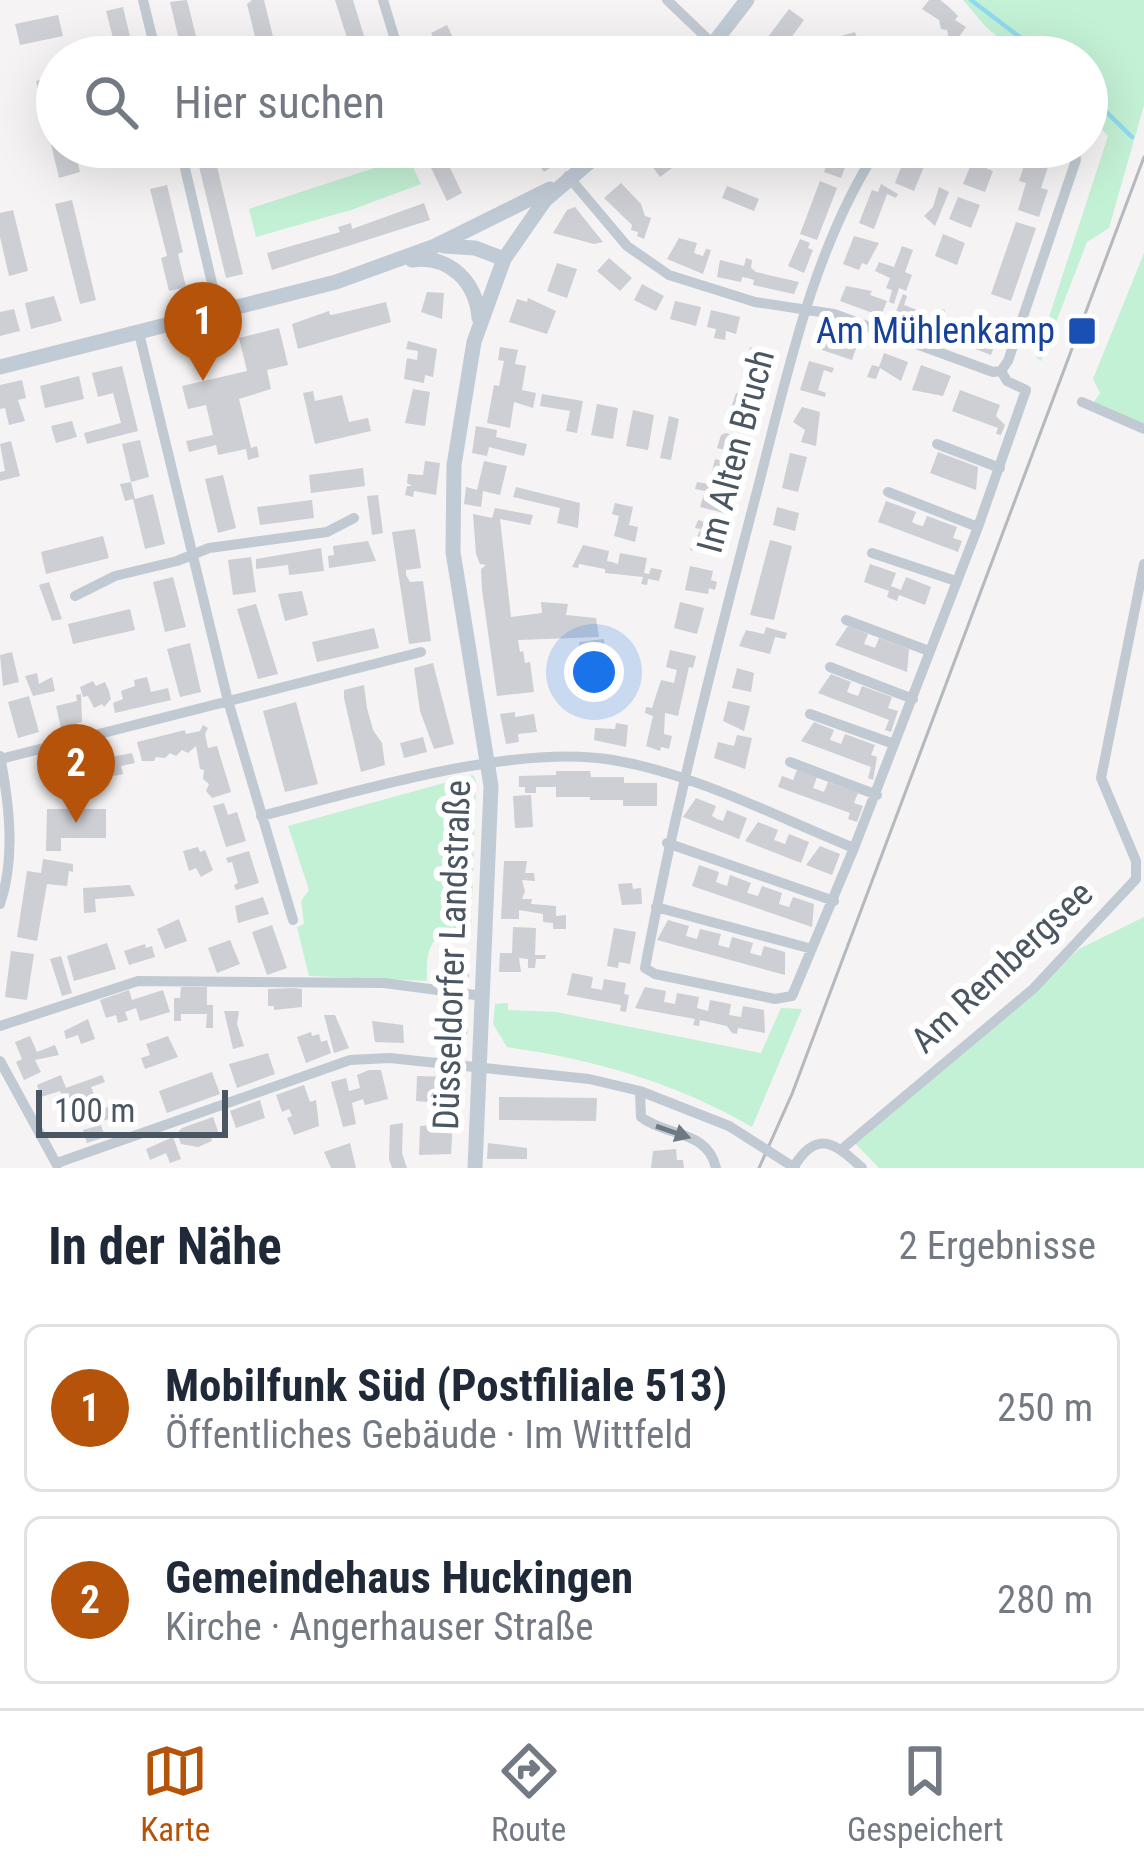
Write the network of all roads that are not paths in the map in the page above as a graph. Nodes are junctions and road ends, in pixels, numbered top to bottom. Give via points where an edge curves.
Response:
1 (143, 0) edge
2 (383, 0) edge
3 (668, 0) edge
4 (747, 0) edge
5 (152, 36) edge
6 (394, 36) edge
7 (697, 36) edge
8 (719, 36) edge
9 (185, 168) edge
10 (580, 168) edge
11 (865, 168) edge
12 (1073, 168) edge
13 (566, 179) junction
14 (435, 246) junction
15 (504, 259) junction
16 (391, 263) junction
17 (804, 310) junction
18 (219, 313) junction
19 (479, 326) junction
20 (140, 333) junction
21 (0, 368) edge
22 (1001, 371) junction
23 (1082, 402) dead end
24 (1144, 429) edge
25 (937, 444) dead end
26 (1000, 468) junction
27 (888, 492) dead end
28 (354, 518) dead end
29 (978, 527) junction
30 (872, 553) dead end
31 (192, 554) junction
32 (1144, 564) edge
33 (956, 581) junction
34 (75, 596) dead end
35 (846, 620) dead end
36 (929, 651) junction
37 (422, 652) dead end
38 (830, 667) dead end
39 (913, 699) junction
40 (228, 701) junction
41 (811, 714) dead end
42 (894, 744) junction
43 (0, 757) edge
44 (790, 762) dead end
45 (489, 763) junction
46 (682, 779) junction
47 (877, 794) junction
48 (261, 816) junction
49 (668, 843) junction
50 (854, 848) junction
51 (834, 901) junction
52 (0, 904) edge
53 (656, 907) junction
54 (293, 920) dead end
55 (812, 949) junction
56 (483, 996) junction
57 (0, 1026) edge
58 (0, 1061) edge
59 (479, 1066) junction
60 (640, 1091) junction
61 (842, 1149) junction
62 (57, 1166) edge
63 (475, 1168) edge
64 (716, 1168) edge
65 (794, 1168) edge
66 (862, 1168) edge

1 - 5 street
2 - 6 street
3 - 7 street
4 - 8 main road
9 - 18 street
10 - 13 main road, Düsseldorfer Landstraße
11 - 17 street, Im Alten Bruch
12 - 22 street
13 - 14 main road
13 - 15 main road, Düsseldorfer Landstraße
13 - 17 street via 654,268
14 - 15 main road
14 - 16 main road
15 - 19 main road, Düsseldorfer Landstraße
16 - 18 main road
16 - 19 main road via 436,259 449,266 475,293
17 - 22 street
17 - 46 street, Im Alten Bruch
18 - 20 main road
19 - 45 main road, Düsseldorfer Landstraße via 452,521
20 - 21 main road
20 - 31 street
22 - 26 street via 1026,390
23 - 24 street
25 - 26 street
26 - 29 street
27 - 29 street
28 - 31 street via 327,532
29 - 33 street
30 - 33 street
31 - 34 street
31 - 40 street
32 - 61 street, Am Rembergsee via 1101,778 1136,879 1033,989
33 - 36 street
35 - 36 street
36 - 39 street
37 - 40 street
38 - 39 street
39 - 42 street
40 - 43 street
40 - 48 street
41 - 42 street
42 - 47 street
43 - 52 street via 9,834
44 - 47 street
45 - 46 street via 611,759
45 - 48 street
45 - 56 main road, Düsseldorfer Landstraße
46 - 49 street, Im Alten Bruch
46 - 50 street
47 - 50 street
48 - 54 street
49 - 51 street
49 - 53 street, Im Alten Bruch
50 - 51 street
51 - 55 street
53 - 55 street
53 - 55 street, Im Alten Bruch via 645,968 655,974 775,999 792,996
56 - 57 street via 384,983 138,981
56 - 59 main road, Düsseldorfer Landstraße
58 - 62 street
59 - 60 street
59 - 62 street via 350,1060
59 - 63 main road, Düsseldorfer Landstraße
60 -> 64 street via 641,1117 702,1143
60 - 65 street, bridge via 729,1126
61 - 65 street via 814,1144
61 - 66 street

